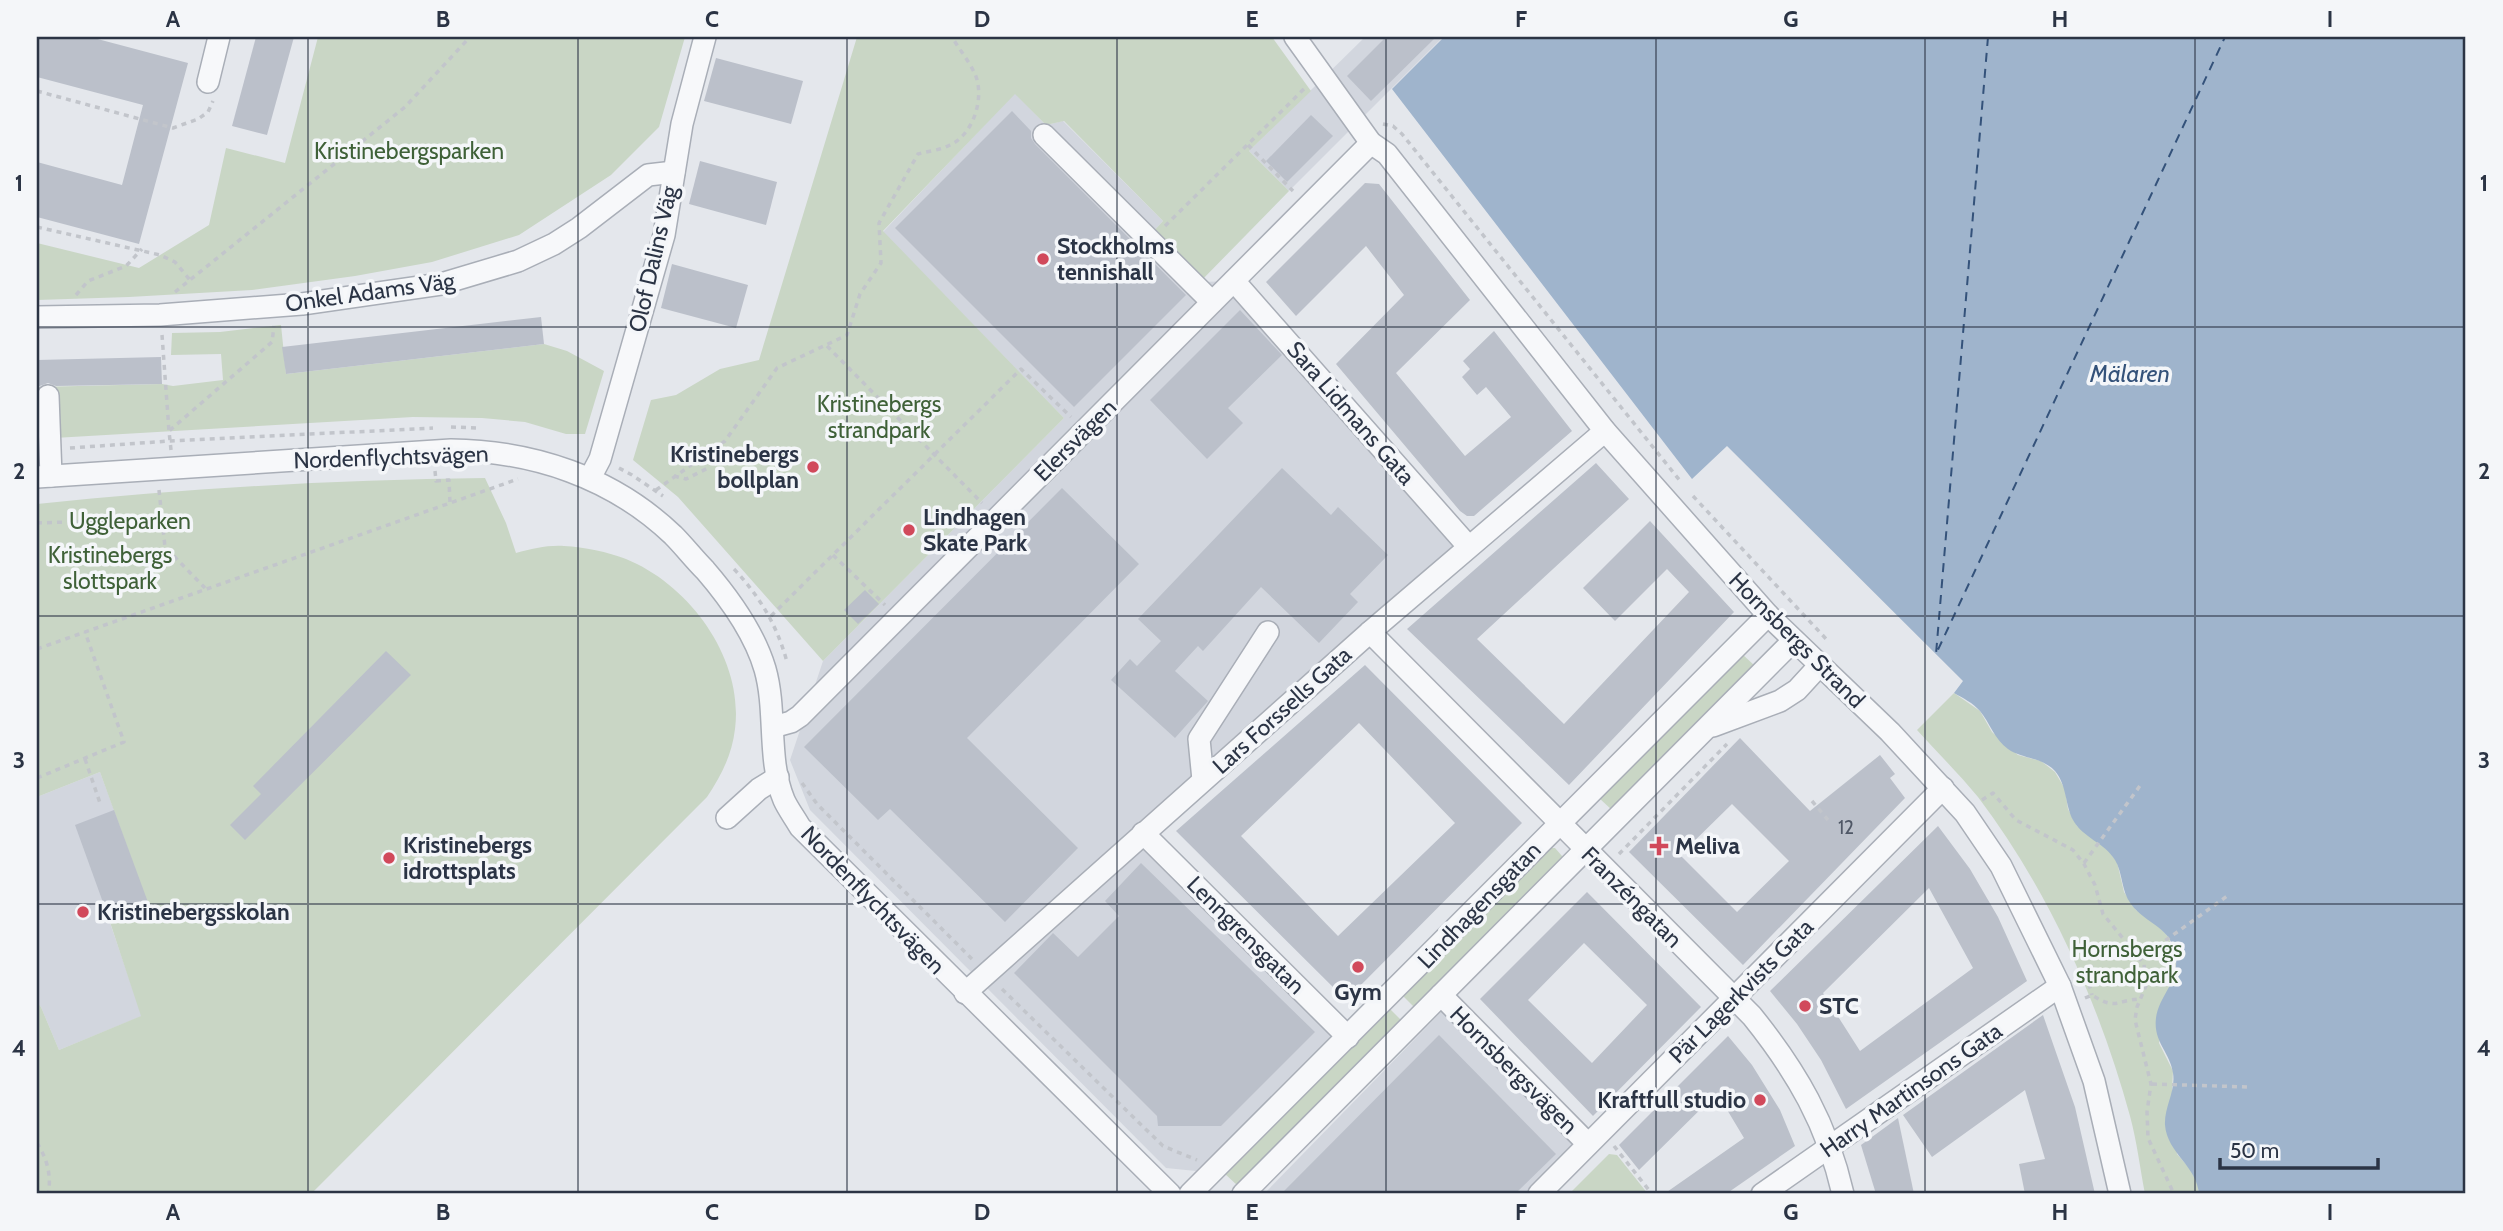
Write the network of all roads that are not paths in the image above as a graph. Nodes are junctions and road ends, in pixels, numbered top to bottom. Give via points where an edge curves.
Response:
1 (219, 37) edge
2 (705, 37) edge
3 (1296, 37) edge
4 (208, 82) road end
5 (1044, 135) dead end
6 (1366, 135) junction
7 (674, 172) junction
8 (1234, 281) junction
9 (1212, 302) junction
10 (37, 317) edge
11 (48, 396) dead end
12 (1605, 431) junction
13 (44, 476) edge
14 (590, 478) junction
15 (1468, 546) junction
16 (1768, 615) junction
17 (1268, 632) dead end
18 (1370, 632) junction
19 (1793, 641) junction
20 (1819, 666) junction
21 (773, 727) junction
22 (1708, 728) junction
23 (788, 774) junction
24 (1203, 780) junction
25 (1943, 788) junction
26 (727, 818) dead end
27 (1559, 823) junction
28 (1143, 833) junction
29 (1586, 851) junction
30 (2060, 986) junction
31 (965, 993) junction
32 (1441, 995) junction
33 (1734, 999) junction
34 (1348, 1037) junction
35 (1595, 1137) junction
36 (1831, 1146) junction
37 (1170, 1194) edge
38 (1190, 1194) edge
39 (1244, 1194) edge
40 (1539, 1194) edge
41 (1762, 1194) edge
42 (1843, 1194) edge
43 (2120, 1194) edge

1 - 4 street
2 - 7 street, Olof Dalins Väg
3 - 6 street
5 - 9 street
6 - 8 street, Elersvägen
6 - 12 street, Hornsbergs Strand via 1387,154
7 - 10 street, Onkel Adams Väg via 648,175 554,244 518,261 441,284 302,304 160,315
7 - 14 street, Olof Dalins Väg via 664,234 600,459
8 - 9 street, Elersvägen
8 - 15 street, Sara Lidmans Gata
9 - 21 street, Elersvägen via 800,716
11 - 13 street via 50,450
12 - 15 street, Lars Forssells Gata
12 - 16 street, Hornsbergs Strand
13 - 14 street, Nordenflychtsvägen via 479,451 534,459
14 - 21 street, Nordenflychtsvägen via 648,514 718,585 748,626 765,669
15 - 18 street, Lars Forssells Gata
16 - 19 street, Hornsbergs Strand
16 - 27 street, Lindhagensgatan
17 - 24 street via 1199,739
18 - 24 street, Lars Forssells Gata
18 - 27 street, Franzéngatan
19 - 20 street, Hornsbergs Strand
19 - 22 street, Lindhagensgatan
20 - 22 street via 1780,701
20 - 25 street, Hornsbergs Strand
21 - 23 street, Nordenflychtsvägen
22 - 29 street, Lindhagensgatan
23 - 26 street via 759,789
23 - 31 street, Nordenflychtsvägen via 784,799 800,827
24 - 28 street, Lars Forssells Gata
25 - 30 street, Hornsbergs Strand via 2001,866
25 - 33 street, Pär Lagerkvists Gata
27 - 29 street, Franzéngatan
27 - 34 street, Lindhagensgatan
28 - 31 street, Lars Forssells Gata
28 - 34 street, Lenngrensgatan
29 - 32 street, Lindhagensgatan
29 - 33 street, Franzéngatan
30 - 36 street, Harry Martinsons Gata
30 - 43 street, Hornsbergs Strand via 2094,1081
31 - 37 street, Nordenflychtsvägen
32 - 35 street, Hornsbergsvägen
32 - 39 street, Lindhagensgatan
33 - 35 street, Pär Lagerkvists Gata
33 - 36 street, Franzéngatan via 1778,1048
34 - 38 street, Lindhagensgatan
35 - 40 street, Pär Lagerkvists Gata
36 - 41 street, Harry Martinsons Gata
36 - 42 street, Franzéngatan

